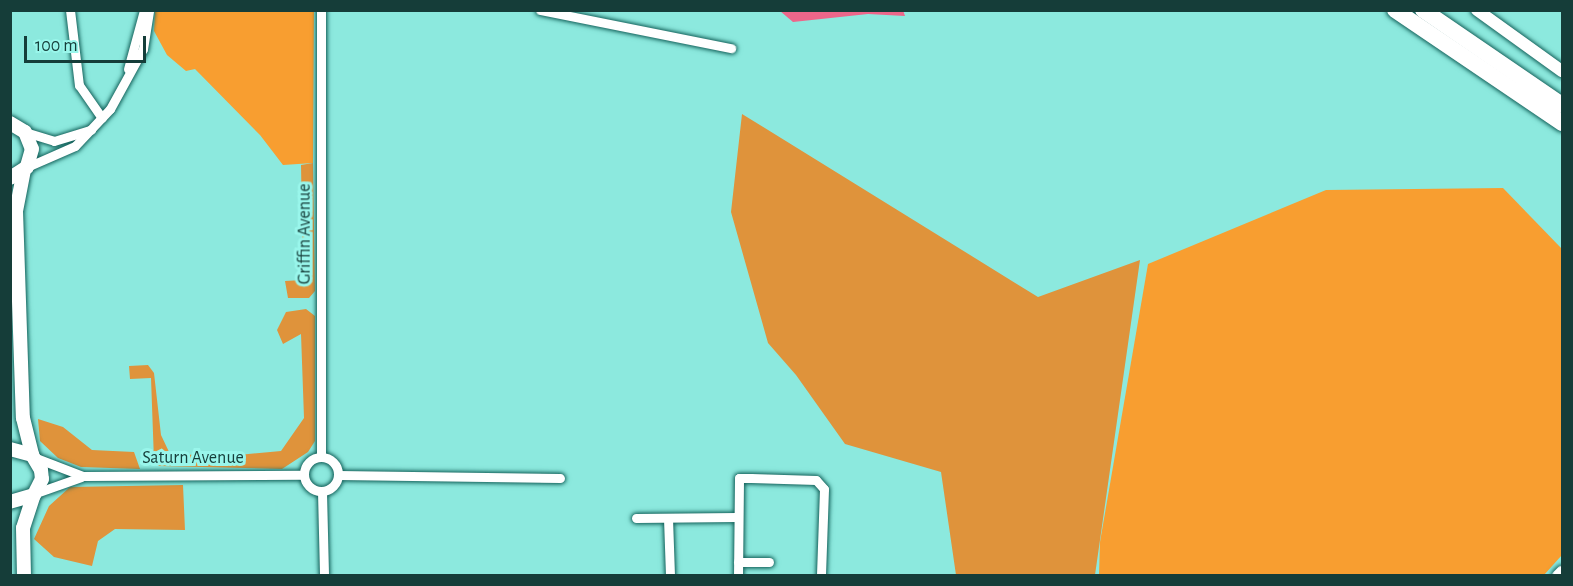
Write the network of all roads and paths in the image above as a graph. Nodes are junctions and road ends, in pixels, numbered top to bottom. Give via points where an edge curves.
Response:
1 (70, 10) edge
2 (146, 10) edge
3 (321, 10) edge
4 (540, 10) edge
5 (1395, 10) edge
6 (1423, 10) edge
7 (1477, 10) edge
8 (731, 48) dead end
9 (1563, 70) edge
10 (1563, 105) edge
11 (10, 111) edge
12 (102, 118) junction
13 (1563, 123) edge
14 (18, 127) edge
15 (91, 129) junction
16 (26, 169) junction
17 (10, 178) edge
18 (10, 449) edge
19 (34, 457) junction
20 (321, 457) junction
21 (304, 475) junction
22 (338, 475) junction
23 (83, 476) junction
24 (560, 477) dead end
25 (322, 492) junction
26 (35, 494) junction
27 (10, 502) edge
28 (737, 517) junction
29 (636, 518) dead end
30 (668, 518) junction
31 (738, 562) junction
32 (769, 562) dead end
33 (1563, 572) edge
34 (24, 576) edge
35 (324, 576) edge
36 (670, 576) edge
37 (738, 576) edge
38 (821, 576) edge
39 (1558, 576) edge

1 - 12 street via 79,85
2 - 12 street via 123,90
3 - 20 street, Griffin Avenue
4 - 8 street
5 - 13 highway
6 - 10 highway
7 - 9 street
11 - 14 main road
12 - 15 street
14 - 15 street via 54,141
14 - 16 main road via 32,149
15 - 16 street via 75,146
16 - 17 main road
16 - 19 main road via 16,211 23,418
18 - 19 main road
19 - 23 street, Saturn Avenue
19 - 26 main road via 42,479
20 - 21 street via 310,461
20 - 22 street via 333,462
21 - 23 street, Saturn Avenue
21 - 25 street via 308,486
22 - 24 street
22 - 25 street via 333,486
23 - 26 street, Saturn Avenue
25 - 35 street
26 - 27 main road
26 - 34 main road via 23,528
28 - 30 street
28 - 31 street
28 - 38 street via 739,478 816,480 824,489
29 - 30 street
30 - 36 street
31 - 32 street
31 - 37 street
33 - 39 street

